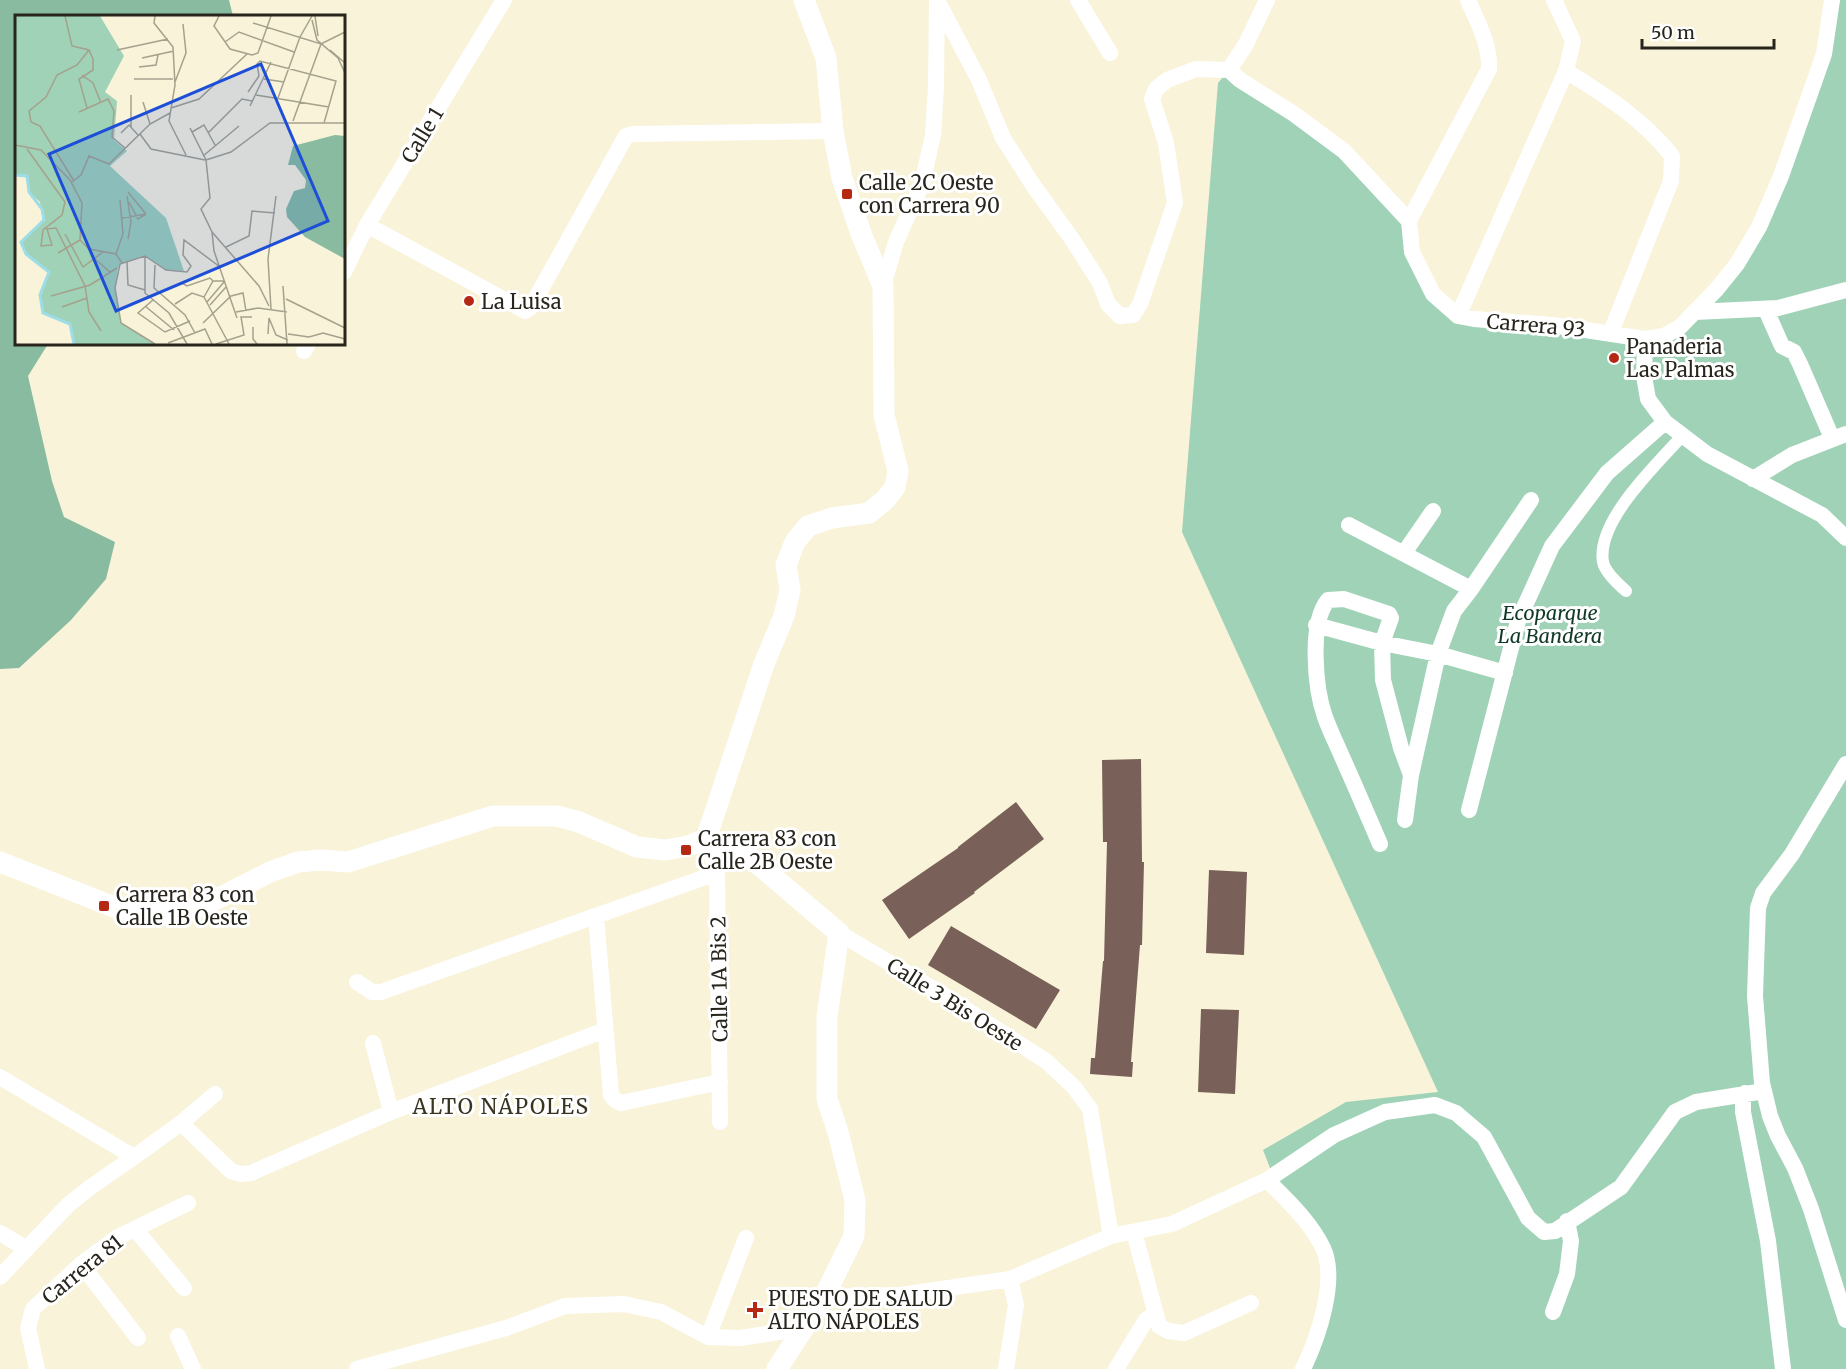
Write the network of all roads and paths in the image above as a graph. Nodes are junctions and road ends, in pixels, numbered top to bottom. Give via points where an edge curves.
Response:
1 (504, 0) edge
2 (804, 0) edge
3 (937, 0) edge
4 (1078, 0) edge
5 (1267, 0) edge
6 (1468, 0) edge
7 (1554, 0) edge
8 (1832, 0) edge
9 (1110, 53) dead end
10 (1229, 70) junction
11 (1566, 71) junction
12 (833, 131) junction
13 (1409, 221) junction
14 (367, 225) junction
15 (345, 270) edge
16 (883, 286) junction
17 (1846, 290) edge
18 (1766, 310) junction
19 (1695, 312) junction
20 (1458, 316) junction
21 (1611, 332) junction
22 (1645, 339) junction
23 (1665, 422) junction
24 (1683, 435) junction
25 (1839, 436) edge
26 (1753, 479) junction
27 (1531, 500) dead end
28 (1433, 511) dead end
29 (1349, 525) dead end
30 (1846, 538) edge
31 (1404, 553) junction
32 (1471, 589) junction
33 (1626, 591) dead end
34 (1316, 626) junction
35 (1383, 643) junction
36 (1438, 654) junction
37 (1505, 673) junction
38 (1846, 764) edge
39 (1412, 775) junction
40 (1469, 810) dead end
41 (1405, 819) dead end
42 (706, 839) junction
43 (1380, 844) dead end
44 (0, 862) edge
45 (717, 873) junction
46 (596, 916) junction
47 (839, 933) junction
48 (357, 982) dead end
49 (605, 1030) junction
50 (373, 1043) dead end
51 (0, 1077) edge
52 (720, 1082) junction
53 (1764, 1091) junction
54 (1746, 1093) junction
55 (215, 1094) dead end
56 (391, 1112) junction
57 (720, 1122) dead end
58 (181, 1123) junction
59 (134, 1157) junction
60 (1267, 1180) junction
61 (188, 1203) dead end
62 (1567, 1221) junction
63 (135, 1228) junction
64 (1134, 1232) junction
65 (0, 1233) edge
66 (1111, 1236) junction
67 (746, 1238) dead end
68 (27, 1249) junction
69 (81, 1264) junction
70 (0, 1277) edge
71 (1010, 1279) junction
72 (184, 1288) dead end
73 (824, 1297) junction
74 (1251, 1303) dead end
75 (1553, 1312) dead end
76 (1155, 1313) junction
77 (1846, 1320) edge
78 (805, 1328) junction
79 (178, 1336) dead end
80 (708, 1337) junction
81 (138, 1338) dead end
82 (37, 1369) edge
83 (193, 1369) edge
84 (357, 1369) edge
85 (777, 1369) edge
86 (1006, 1369) edge
87 (1116, 1369) edge
88 (1304, 1369) edge
89 (1783, 1369) edge

1 - 14 street, Calle 1
2 - 12 street via 826,58
3 - 10 street via 1004,138 1095,274 1108,304 1120,316 1133,315 1140,304 1175,203 1166,143 1152,99 1156,89 1167,80 1196,69
3 - 16 street via 933,135 922,184 896,242
4 - 9 street
5 - 10 street
6 - 13 street via 1487,46 1489,69
7 - 11 street via 1573,41
8 - 19 street, Carrera 93 via 1824,54 1763,217 1737,264
10 - 13 street via 1344,151
11 - 20 street
11 - 21 street via 1623,109 1658,138 1672,156 1671,181
12 - 14 street via 626,136 531,307 525,311
12 - 16 street via 842,178
13 - 20 street, Carrera 93 via 1412,252 1433,294
14 - 15 street, Calle 1
16 - 42 street via 884,415 898,471 895,487 868,513 808,526 795,542 786,565 789,590 784,616 764,664
17 - 18 street
18 - 19 street
18 - 25 street via 1782,346 1794,352
19 - 22 street, Carrera 93 via 1664,336
20 - 21 street, Carrera 93
21 - 22 street, Carrera 93
22 - 23 street via 1648,399
23 - 24 street
23 - 37 street via 1606,473 1552,546 1518,621
24 - 26 street via 1707,454
24 - 33 street via 1630,493 1602,544 1603,565
25 - 26 street via 1792,455
26 - 30 street via 1822,515
27 - 32 street
28 - 31 street
29 - 31 street
31 - 32 street
32 - 36 street via 1454,611
34 - 35 street
34 - 35 street via 1328,600 1344,599 1389,614
34 - 43 street via 1318,684 1324,715
35 - 36 street
35 - 39 street via 1383,680
36 - 37 street
36 - 39 street
37 - 40 street
38 - 53 street via 1792,854 1763,892 1758,908 1755,996
39 - 41 street
42 - 44 street via 665,850 638,847 557,816 493,816 348,862 298,862 195,908 149,914 119,909
42 - 45 street, Calle 1A Bis 2
42 - 47 street, Calle 3 Bis Oeste via 746,854
45 - 46 street
45 - 52 street, Calle 1A Bis 2
46 - 48 street via 381,992 372,992
46 - 49 street
47 - 66 street, Calle 3 Bis Oeste via 1046,1061 1074,1088 1090,1109
47 - 73 street via 827,1017 827,1099 855,1200 855,1236
49 - 52 street via 611,1095 621,1103
49 - 56 street
50 - 56 street
51 - 59 street
52 - 57 street, Calle 1A Bis 2
53 - 54 street
53 - 77 street via 1774,1126 1811,1209
54 - 62 street via 1696,1102 1676,1112 1621,1187
54 - 89 street via 1743,1112 1768,1241
55 - 58 street
56 - 58 street via 251,1173 240,1174 231,1171
58 - 59 street
59 - 68 street via 68,1205
60 - 62 street via 1334,1134 1385,1112 1435,1106 1456,1113 1484,1137 1528,1218 1544,1232 1555,1231
60 - 64 street via 1172,1224
60 - 88 street via 1300,1213 1323,1249 1328,1272 1326,1302
61 - 63 street, Carrera 81
62 - 75 street via 1571,1241 1567,1274
63 - 69 street, Carrera 81
63 - 72 street
64 - 66 street
64 - 76 street
65 - 68 street
66 - 71 street
67 - 80 street
68 - 70 street
69 - 81 street
69 - 82 street, Carrera 81 via 33,1309 28,1328
71 - 73 street via 901,1295
71 - 86 street via 1016,1305
73 - 78 street
74 - 76 street via 1184,1333 1159,1326
76 - 87 street via 1146,1320
78 - 80 street via 740,1338
78 - 85 street
79 - 83 street
80 - 84 street via 661,1312 624,1304 565,1306 506,1328

